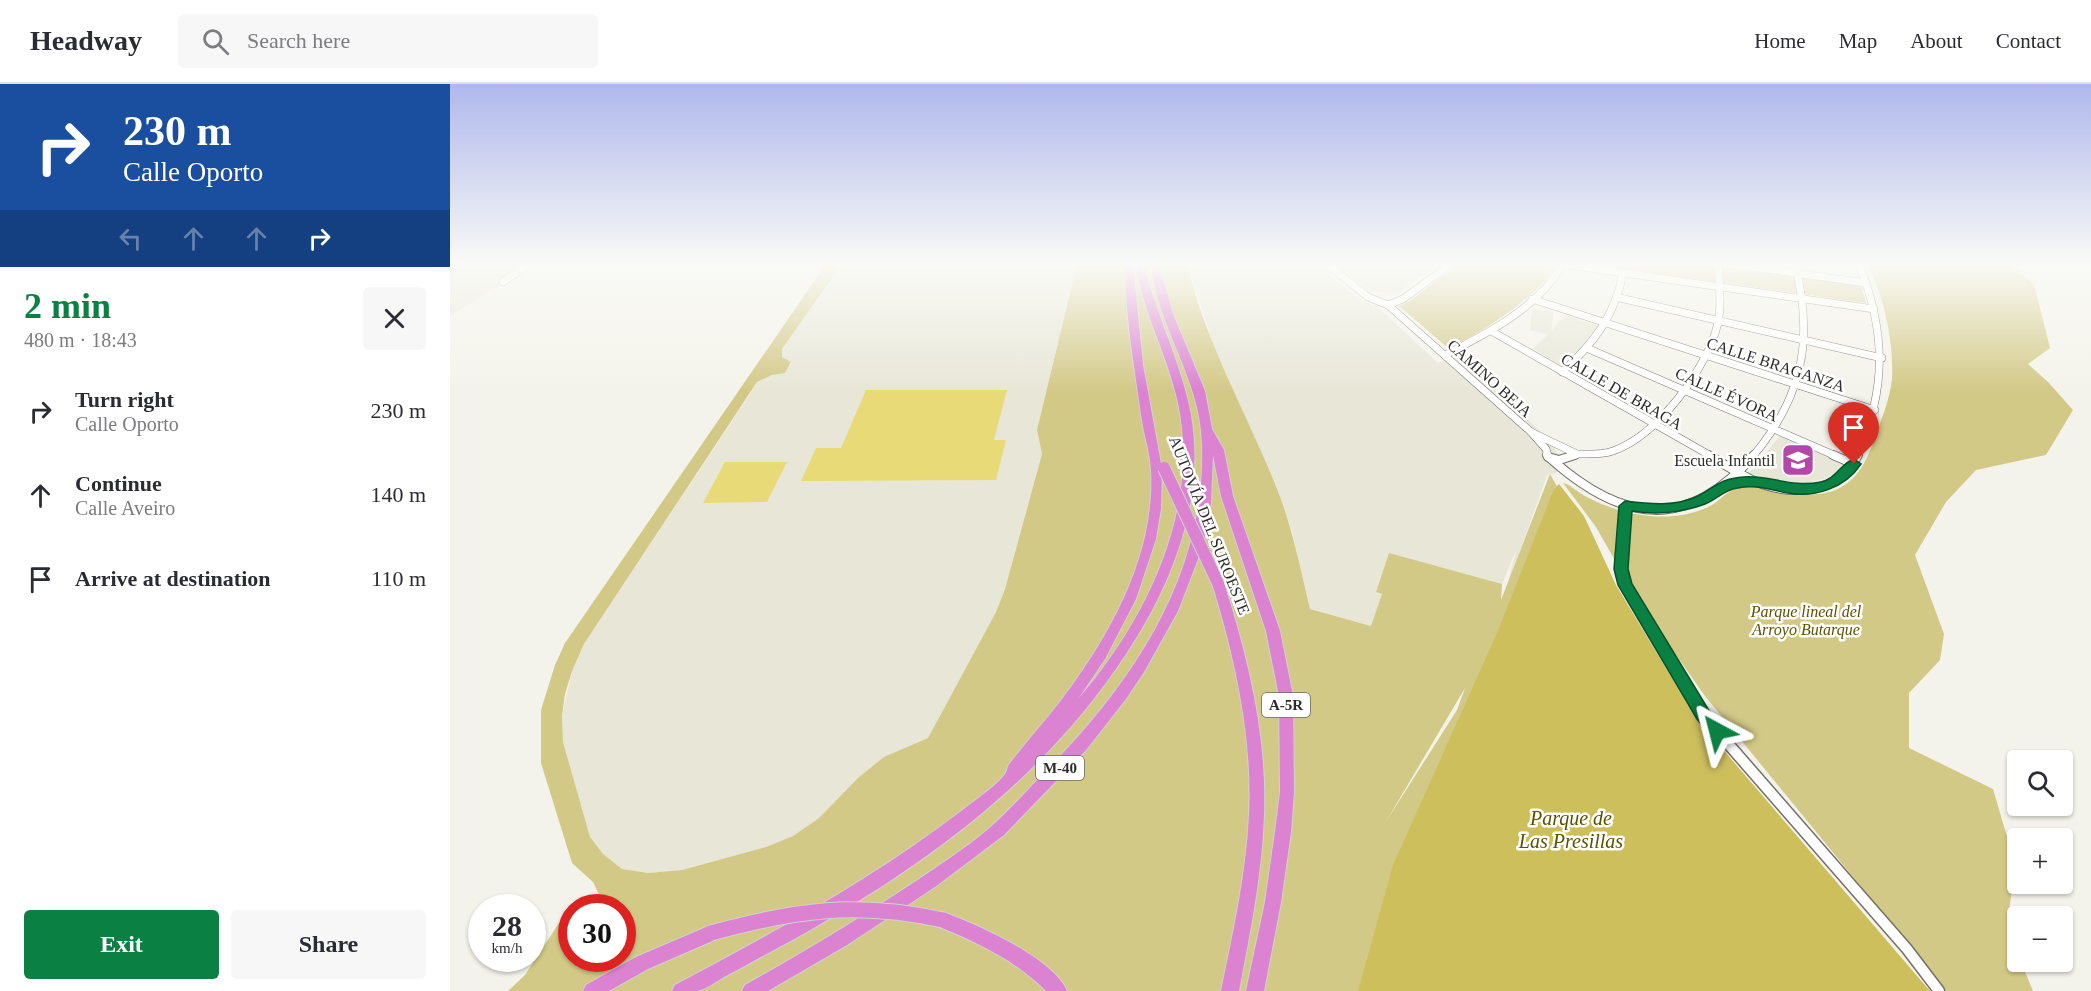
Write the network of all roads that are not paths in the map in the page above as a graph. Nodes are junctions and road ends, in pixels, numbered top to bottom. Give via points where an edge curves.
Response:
1 (1134, 306) edge
2 (1137, 306) edge
3 (1151, 306) edge
4 (1166, 306) edge
5 (1389, 306) edge
6 (1522, 306) edge
7 (1557, 306) edge
8 (1616, 306) edge
9 (1656, 306) edge
10 (1719, 306) edge
11 (1803, 306) edge
12 (1857, 306) edge
13 (1874, 309) joint
14 (1719, 321) junction
15 (1136, 322) junction
16 (1608, 323) junction
17 (1493, 332) junction
18 (1805, 341) junction
19 (1589, 349) junction
20 (1445, 356) junction
21 (1708, 356) junction
22 (1882, 358) junction
23 (1562, 372) junction
24 (1796, 385) junction
25 (1686, 391) junction
26 (1875, 410) junction
27 (1147, 417) junction
28 (1653, 424) junction
29 (1208, 429) junction
30 (1773, 429) junction
31 (1531, 432) junction
32 (1559, 447) junction
33 (1546, 449) junction
34 (1577, 454) junction
35 (1564, 458) junction
36 (1551, 459) junction
37 (1854, 464) junction
38 (1737, 472) junction
39 (1754, 482) junction
40 (1721, 486) junction
41 (1625, 506) junction
42 (996, 792) junction
43 (1055, 988) edge
44 (592, 991) edge
45 (681, 991) edge
46 (751, 991) edge
47 (1230, 991) edge
48 (1256, 991) edge
49 (1939, 991) edge

1 - 15 highway
2 - 15 highway, A-5R
3 - 42 highway, M-40 via 1186,409 1188,489 1177,539 1153,600 1119,659 1073,716
4 - 29 highway, M-40 via 1191,365
5 - 20 street, CAMINO BEJA
6 - 17 street
7 - 16 street, CALLE BRAGANZA
8 - 16 street
9 - 14 street
10 - 14 street
11 - 18 street
12 - 13 street
13 - 22 street
14 - 18 street
14 - 21 street
15 - 27 highway, AUTOVÍA DEL SUROESTE / A-5R
16 - 19 street
16 - 21 street, CALLE BRAGANZA
17 - 20 street
17 - 23 street, CALLE DE BRAGA
18 - 22 street
18 - 24 street
19 - 23 street
19 - 25 street, CALLE ÉVORA
20 - 31 street, CAMINO BEJA
21 - 24 street, CALLE BRAGANZA
21 - 25 street
22 - 26 street
23 - 28 street, CALLE DE BRAGA
24 - 26 street, CALLE BRAGANZA
24 - 30 street
25 - 28 street
25 - 30 street, CALLE ÉVORA
26 - 37 street
27 - 42 highway via 1157,476 1155,506 1132,594 1106,648
27 - 47 highway, AUTOVÍA DEL SUROESTE / A-5R, bridge via 1164,468 1218,583 1249,696 1257,789 1255,839
28 - 34 street via 1612,452
28 - 38 street, CALLE DE BRAGA
29 - 46 highway, M-40 via 1206,492 1197,548 1152,648 1106,715 1066,762 987,839 805,961
29 - 48 highway, AUTOVÍA DEL SUROESTE / A-5R via 1218,450 1227,496 1273,631 1286,696 1287,792 1283,832
30 - 37 street, CALLE ÉVORA
30 - 38 street
31 - 32 street
31 - 33 street, CAMINO BEJA
32 - 33 street
32 - 34 street
32 - 35 street via 1565,452
33 - 36 street
34 - 35 street
35 - 36 street
36 - 41 street via 1585,489
37 - 39 street via 1838,481 1823,487 1791,489
38 - 39 street, CALLE DE BRAGA
38 - 40 street
39 - 40 street
40 - 41 street via 1702,500 1677,507
41 - 49 street via 1621,569 1625,585 1702,714
42 - 45 highway, M-40 via 872,884
43 - 44 highway, bridge via 1007,948 967,928 887,909 818,908 711,933 642,963

